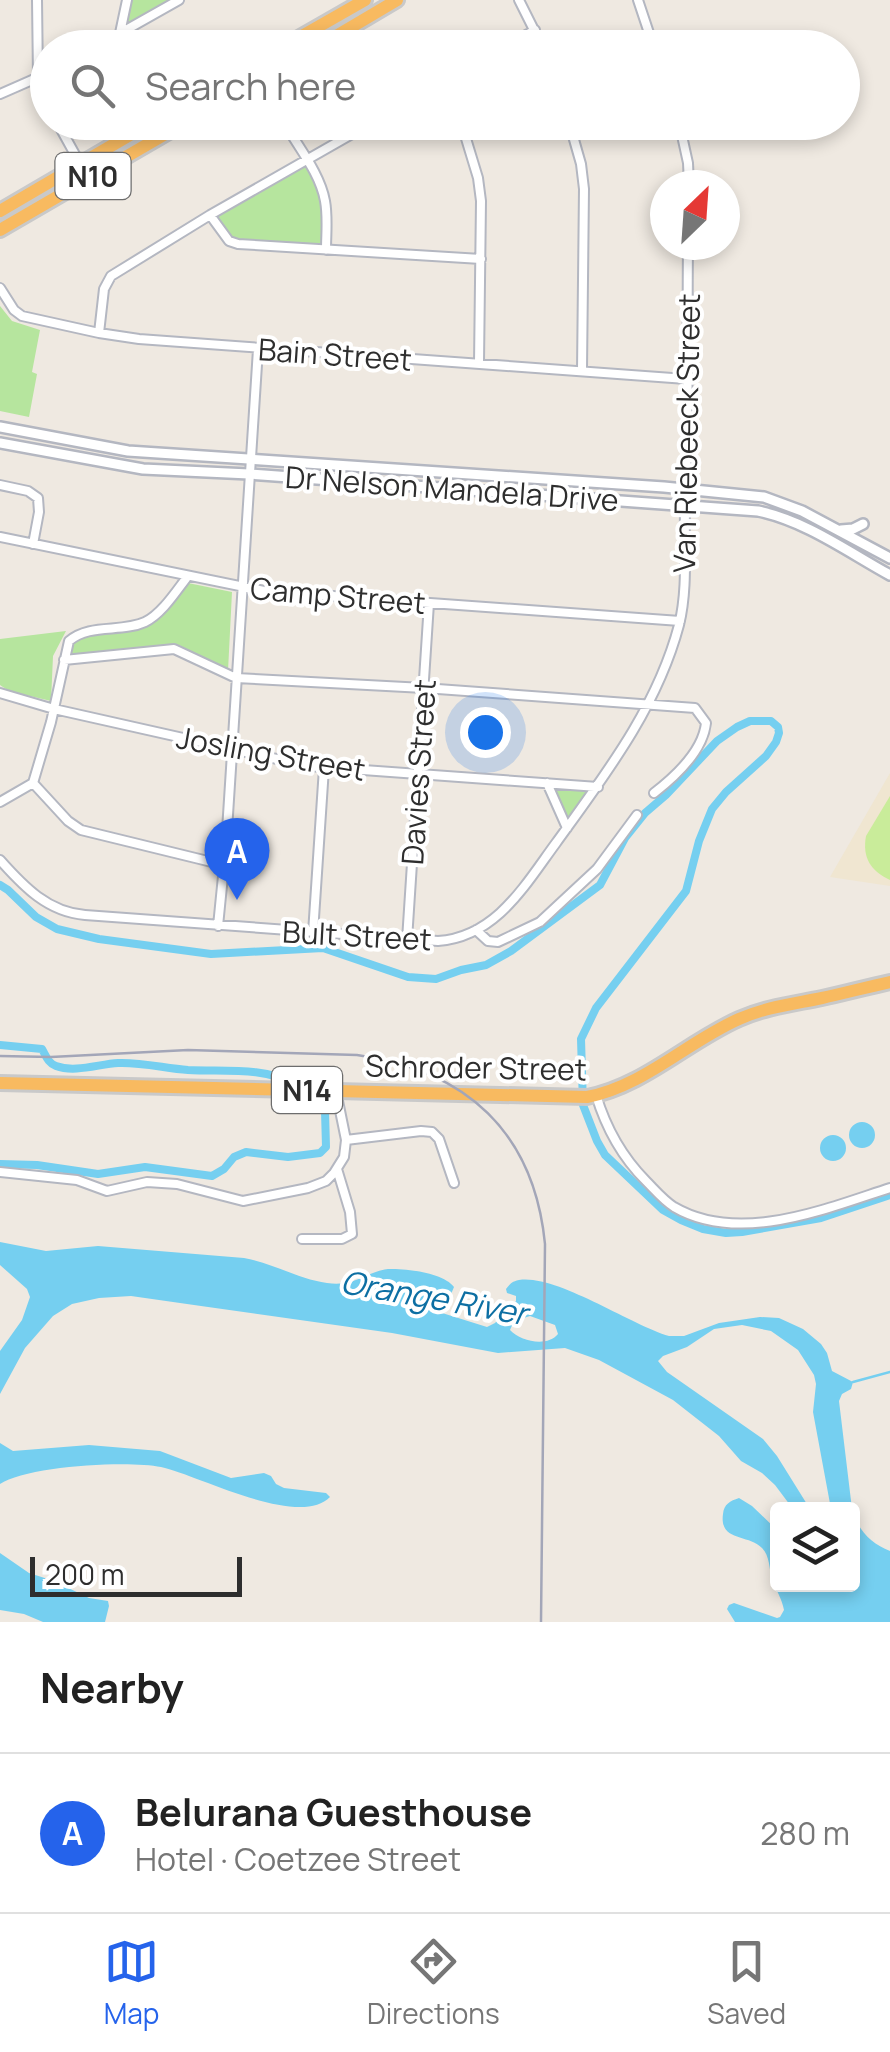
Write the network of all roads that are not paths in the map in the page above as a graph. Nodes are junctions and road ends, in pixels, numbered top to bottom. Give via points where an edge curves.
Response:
1 (37, 0) edge
2 (127, 0) edge
3 (178, 0) edge
4 (365, 0) edge
5 (398, 0) edge
6 (518, 0) edge
7 (638, 0) edge
8 (37, 30) edge
9 (121, 30) edge
10 (125, 30) edge
11 (312, 30) edge
12 (347, 30) edge
13 (535, 30) edge
14 (648, 30) edge
15 (30, 81) edge
16 (0, 94) edge
17 (67, 140) edge
18 (121, 140) edge
19 (154, 140) edge
20 (295, 140) edge
21 (342, 140) edge
22 (466, 140) edge
23 (574, 140) edge
24 (683, 140) edge
25 (307, 160) junction
26 (80, 164) junction
27 (688, 170) edge
28 (88, 178) junction
29 (0, 210) edge
30 (210, 216) junction
31 (0, 230) edge
32 (326, 250) junction
33 (481, 259) junction
34 (688, 260) edge
35 (0, 288) edge
36 (99, 333) junction
37 (258, 349) junction
38 (480, 363) junction
39 (582, 370) junction
40 (686, 379) junction
41 (0, 428) edge
42 (0, 443) edge
43 (250, 459) junction
44 (249, 474) junction
45 (0, 485) edge
46 (687, 489) junction
47 (686, 505) junction
48 (863, 524) dead end
49 (838, 530) junction
50 (0, 538) edge
51 (830, 542) junction
52 (858, 542) junction
53 (33, 544) junction
54 (890, 558) edge
55 (872, 565) junction
56 (890, 575) edge
57 (188, 576) junction
58 (242, 588) junction
59 (429, 603) junction
60 (680, 621) junction
61 (64, 660) junction
62 (236, 678) junction
63 (424, 688) junction
64 (0, 693) edge
65 (649, 704) junction
66 (54, 709) junction
67 (232, 749) junction
68 (324, 768) junction
69 (418, 776) junction
70 (33, 783) junction
71 (547, 783) junction
72 (598, 787) junction
73 (654, 792) dead end
74 (0, 802) edge
75 (636, 815) dead end
76 (567, 828) junction
77 (0, 860) edge
78 (224, 865) junction
79 (218, 926) junction
80 (476, 930) junction
81 (313, 933) junction
82 (407, 940) junction
83 (890, 982) edge
84 (0, 1086) edge
85 (336, 1091) junction
86 (586, 1097) junction
87 (346, 1140) junction
88 (0, 1167) edge
89 (337, 1169) junction
90 (454, 1183) dead end
91 (890, 1188) edge
92 (302, 1239) dead end

1 - 8 street
2 - 9 street
3 - 10 street
4 - 11 highway
5 - 12 highway
6 - 13 street
7 - 14 street
15 - 16 street
17 - 26 street
18 - 26 highway, N10
19 - 28 highway, N10
20 - 25 street
21 - 25 street
22 - 33 street via 480,186
23 - 39 street via 584,189
24 - 27 street
25 - 30 street
25 - 32 street via 324,200
26 - 28 street
26 - 29 highway, N10
28 - 31 highway, N10
30 - 32 street via 238,244
30 - 36 street via 111,276
32 - 33 street
33 - 38 street
34 - 40 street, Van Riebeeck Street
35 - 36 street, Bain Street via 22,316
36 - 37 street, Bain Street
37 - 38 street, Bain Street
37 - 43 street
38 - 39 street, Bain Street
39 - 40 street, Bain Street
40 - 46 street, Van Riebeeck Street
41 - 43 street, Dr Nelson Mandela Drive via 128,451
42 - 44 street, Dr Nelson Mandela Drive via 122,466
43 - 44 street
43 - 46 street, Dr Nelson Mandela Drive
44 - 47 street, Dr Nelson Mandela Drive
44 - 58 street
45 - 53 street via 38,498
46 - 47 street, Van Riebeeck Street
46 - 49 street, Dr Nelson Mandela Drive via 773,499
47 - 51 street, Dr Nelson Mandela Drive via 770,514
47 - 60 street, Van Riebeeck Street
48 - 49 street
49 - 52 street, Dr Nelson Mandela Drive
50 - 53 street, Camp Street
51 - 52 street
51 - 55 street, Dr Nelson Mandela Drive
52 - 54 street, Dr Nelson Mandela Drive
52 - 55 street
53 - 57 street, Camp Street
55 - 56 street, Dr Nelson Mandela Drive
57 - 58 street, Camp Street
57 - 61 street via 149,620 76,635
58 - 59 street, Camp Street
58 - 62 street
59 - 60 street, Camp Street
59 - 63 street, Davies Street
60 - 65 street, Bult Street
61 - 62 street via 174,650
61 - 66 street
62 - 63 street
62 - 67 street
63 - 65 street
63 - 69 street, Davies Street
64 - 66 street, Josling Street
65 - 72 street, Bult Street
65 - 73 street via 692,707 706,728 698,746
66 - 67 street, Josling Street
66 - 70 street
67 - 68 street, Josling Street
67 - 78 street
68 - 69 street, Josling Street
68 - 81 street
69 - 71 street, Josling Street
69 - 82 street, Davies Street
70 - 74 street
70 - 78 street via 81,830
71 - 72 street, Josling Street
71 - 76 street
72 - 76 street, Bult Street
75 - 80 street via 597,869 540,922 498,942
76 - 80 street, Bult Street via 513,902
77 - 79 street, Bult Street via 40,899 65,912
78 - 79 street
79 - 81 street, Bult Street
80 - 82 street, Bult Street via 450,940
81 - 82 street, Bult Street
83 - 86 highway, Schroder Street / N14 via 749,1015 660,1066
84 - 85 highway, Schroder Street / N14
85 - 86 highway, Schroder Street / N14
85 - 87 street
86 - 91 street via 643,1178 674,1206 710,1221 737,1225 801,1215
87 - 89 street
87 - 90 street via 432,1132
88 - 89 street via 107,1191 176,1184 242,1201 319,1185
89 - 92 street via 352,1234

